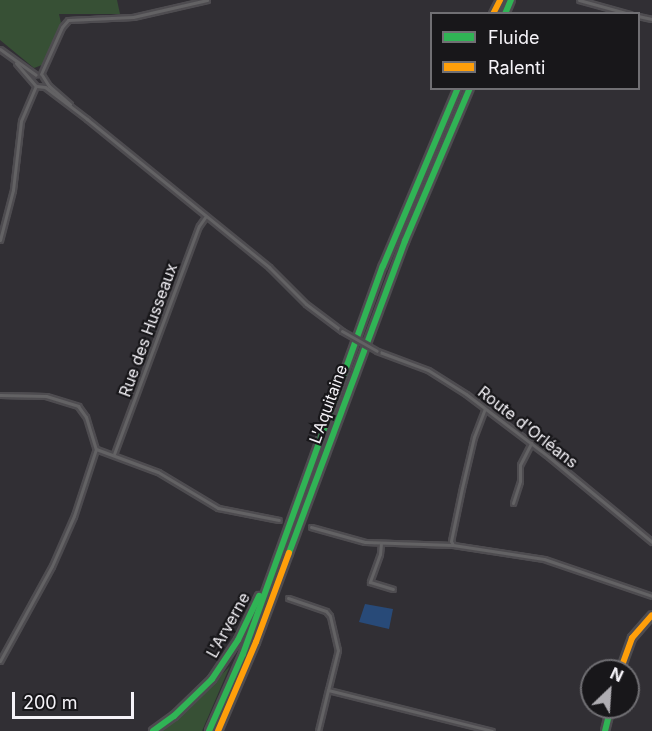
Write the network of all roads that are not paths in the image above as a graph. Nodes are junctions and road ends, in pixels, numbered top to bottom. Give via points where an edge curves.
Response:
1 (207, 0) edge
2 (579, 0) edge
3 (623, 12) edge
4 (0, 48) edge
5 (10, 57) junction
6 (36, 75) junction
7 (41, 75) junction
8 (33, 80) junction
9 (45, 82) junction
10 (36, 86) junction
11 (42, 86) junction
12 (457, 90) edge
13 (469, 90) edge
14 (87, 119) junction
15 (206, 216) junction
16 (0, 240) edge
17 (0, 394) edge
18 (485, 408) junction
19 (531, 443) junction
20 (96, 448) junction
21 (114, 454) junction
22 (513, 503) dead end
23 (279, 520) dead end
24 (311, 526) dead end
25 (652, 542) edge
26 (381, 543) junction
27 (453, 545) junction
28 (269, 576) junction
29 (393, 589) dead end
30 (652, 596) edge
31 (288, 598) dead end
32 (652, 615) edge
33 (624, 659) edge
34 (0, 661) edge
35 (328, 690) junction
36 (153, 731) edge
37 (210, 731) edge
38 (218, 731) edge
39 (318, 731) edge
40 (492, 731) edge

1 - 7 street via 133,16 68,20
2 - 3 street
4 - 5 street
5 - 6 street
5 - 8 street
6 - 7 street
6 - 8 street
7 - 9 street
8 - 10 street
9 - 11 street
9 - 14 street
10 - 11 street
10 - 16 street via 21,121 13,190
11 - 14 street
12 - 28 main road, L'Aquitaine via 383,266
13 - 38 main road, L'Aquitaine via 381,301 250,657
14 - 15 street, Route d'Orléans
15 - 18 street, Route d'Orléans, bridge via 269,267 311,309 342,331 377,351 437,375
15 - 21 street, Rue des Husseaux
17 - 20 street via 46,396 78,406 86,417
18 - 19 street, Route d'Orléans
18 - 27 street via 467,465
19 - 22 street via 520,465
19 - 25 street, Route d'Orléans
20 - 21 street
20 - 34 street via 74,516 52,566
21 - 23 street via 168,477 218,508
24 - 26 street via 358,541
26 - 27 street
26 - 29 street via 369,582
27 - 30 street via 559,562
28 - 36 main road, L'Arverne via 244,630 215,674 185,706
28 - 37 main road, L'Aquitaine via 240,661
31 - 35 street via 326,611 330,616 338,650
32 - 33 main road via 632,638
35 - 39 street
35 - 40 street

